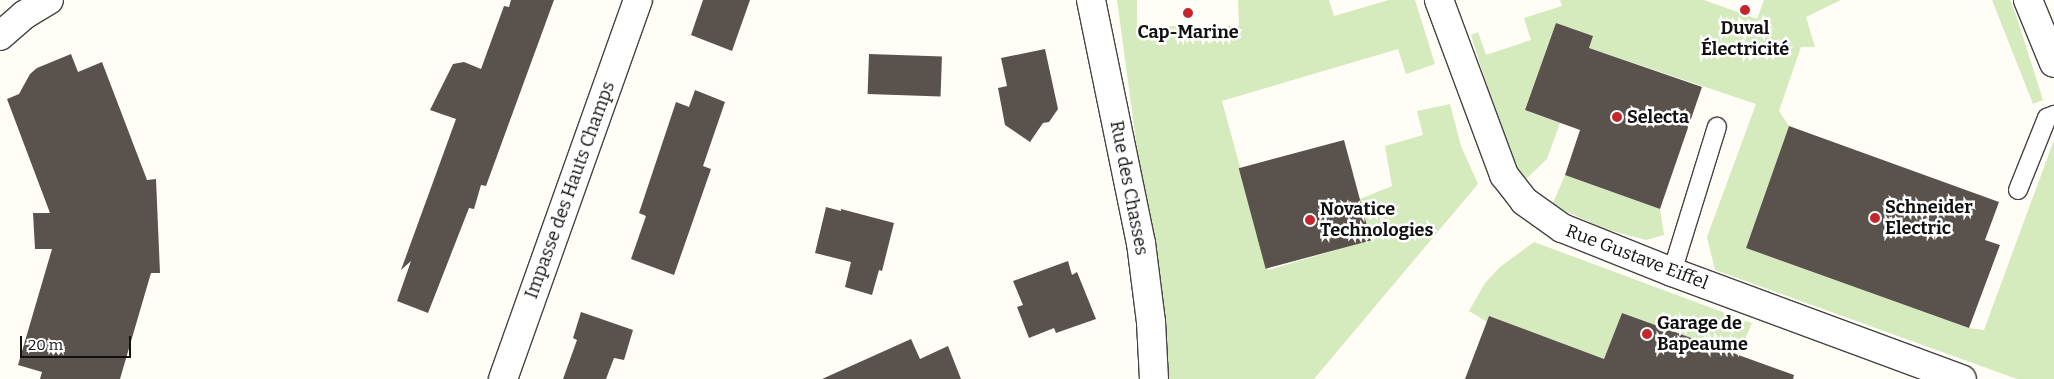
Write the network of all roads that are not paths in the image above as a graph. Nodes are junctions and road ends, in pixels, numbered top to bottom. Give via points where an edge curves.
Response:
1 (49, 0) edge
2 (638, 0) edge
3 (1090, 0) edge
4 (1439, 0) edge
5 (2028, 0) edge
6 (0, 36) edge
7 (2054, 63) edge
8 (2054, 115) edge
9 (1717, 126) dead end
10 (2018, 190) dead end
11 (1672, 272) junction
12 (503, 379) edge
13 (1154, 379) edge
14 (1962, 379) edge

1 - 6 street via 24,15
2 - 12 street, Impasse des Hauts Champs
3 - 13 street, Rue des Chasses via 1141,243
4 - 11 street, Rue Gustave Eiffel via 1504,175 1524,201 1562,228
5 - 7 street
8 - 10 lane via 2048,118
9 - 11 lane
11 - 14 street, Rue Gustave Eiffel

